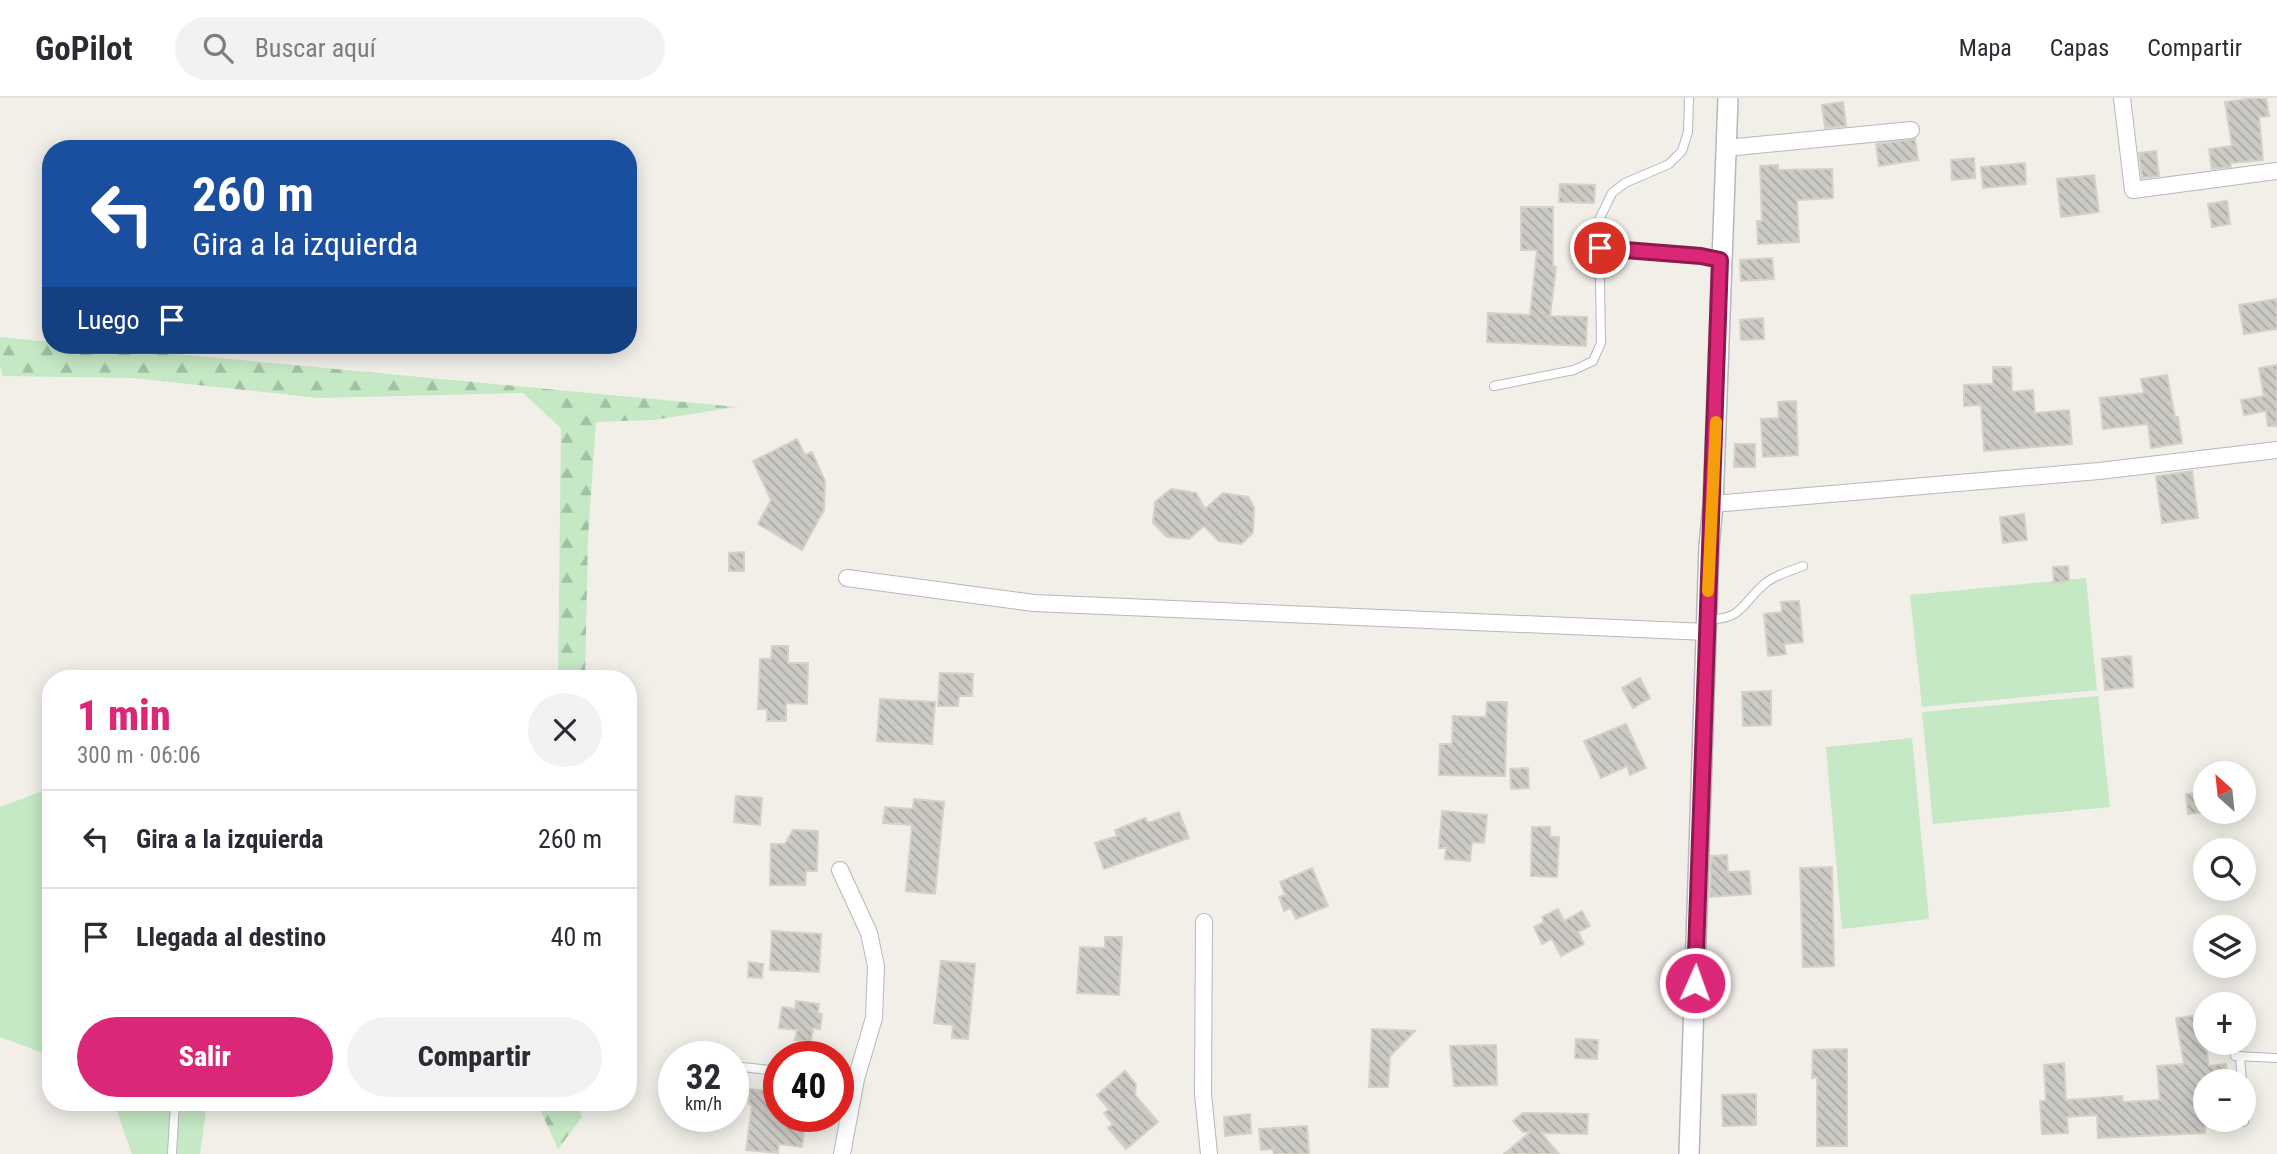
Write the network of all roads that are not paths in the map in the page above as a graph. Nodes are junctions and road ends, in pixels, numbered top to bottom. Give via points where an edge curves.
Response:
1 (1689, 98) edge
2 (1728, 98) edge
3 (2122, 98) edge
4 (1911, 130) dead end
5 (1726, 148) junction
6 (2277, 171) edge
7 (1600, 248) junction
8 (1720, 260) junction
9 (1494, 386) dead end
10 (2277, 450) edge
11 (1713, 504) junction
12 (1803, 566) dead end
13 (847, 578) dead end
14 (1707, 625) junction
15 (840, 870) dead end
16 (1204, 922) dead end
17 (2277, 1058) edge
18 (2240, 1069) edge
19 (856, 1079) joint
20 (174, 1111) edge
21 (172, 1154) edge
22 (842, 1154) edge
23 (1209, 1154) edge
24 (1689, 1154) edge

1 - 7 lane via 1682,151 1669,164 1612,193 1599,220
2 - 5 street
3 - 6 street via 2133,190
4 - 5 street
5 - 8 street
7 - 8 lane
7 - 9 lane via 1601,343 1593,361 1574,370
8 - 11 street
10 - 11 street via 2099,471
11 - 14 street
12 - 14 lane via 1769,579 1741,610
13 - 14 street via 1034,603
14 - 24 street
15 - 19 street via 869,933 876,966 874,1018
16 - 23 street via 1203,1094
17 - 18 lane via 2237,1056
19 - 22 street
20 - 21 lane

